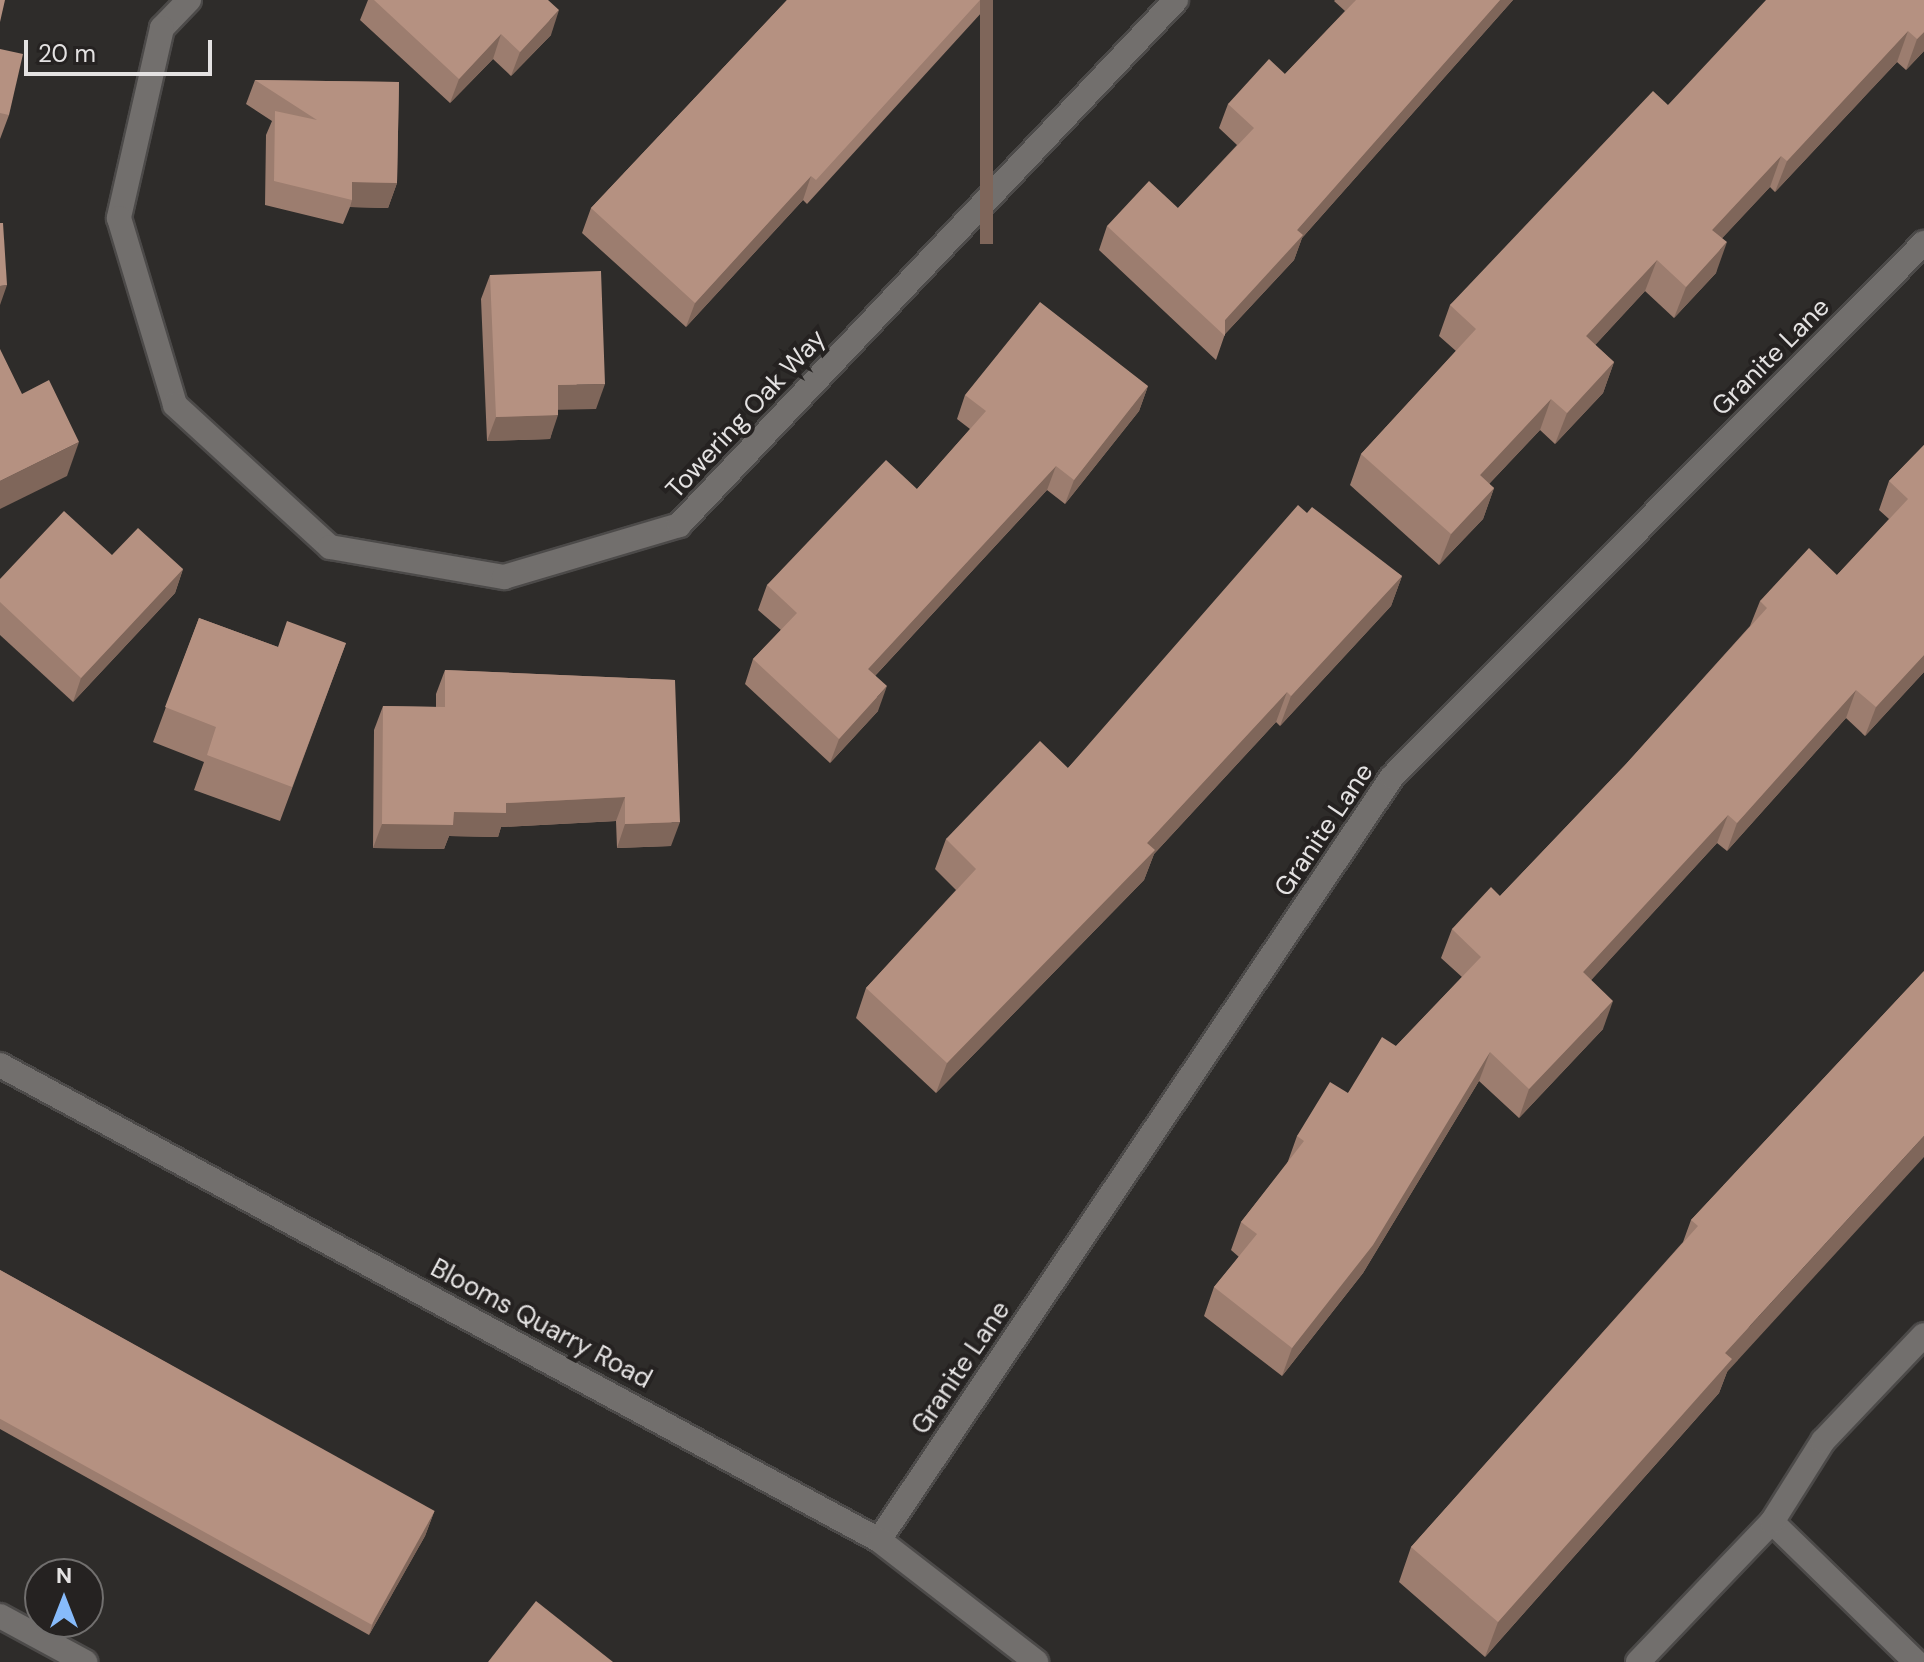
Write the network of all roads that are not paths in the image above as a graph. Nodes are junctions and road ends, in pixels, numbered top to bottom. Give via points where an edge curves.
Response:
1 (189, 0) edge
2 (1176, 0) edge
3 (1924, 243) edge
4 (0, 1065) edge
5 (1924, 1335) edge
6 (1772, 1522) junction
7 (879, 1540) junction
8 (0, 1616) edge
9 (85, 1662) edge
10 (1036, 1662) edge
11 (1638, 1662) edge
12 (1916, 1662) edge

1 - 2 street, Towering Oak Way via 162,28 119,218 175,405 330,547 504,577 679,525
3 - 7 street, Granite Lane via 1392,777
4 - 7 street, Blooms Quarry Road
5 - 6 street via 1823,1441
6 - 11 street
6 - 12 street
7 - 10 street, Blooms Quarry Road
8 - 9 street

